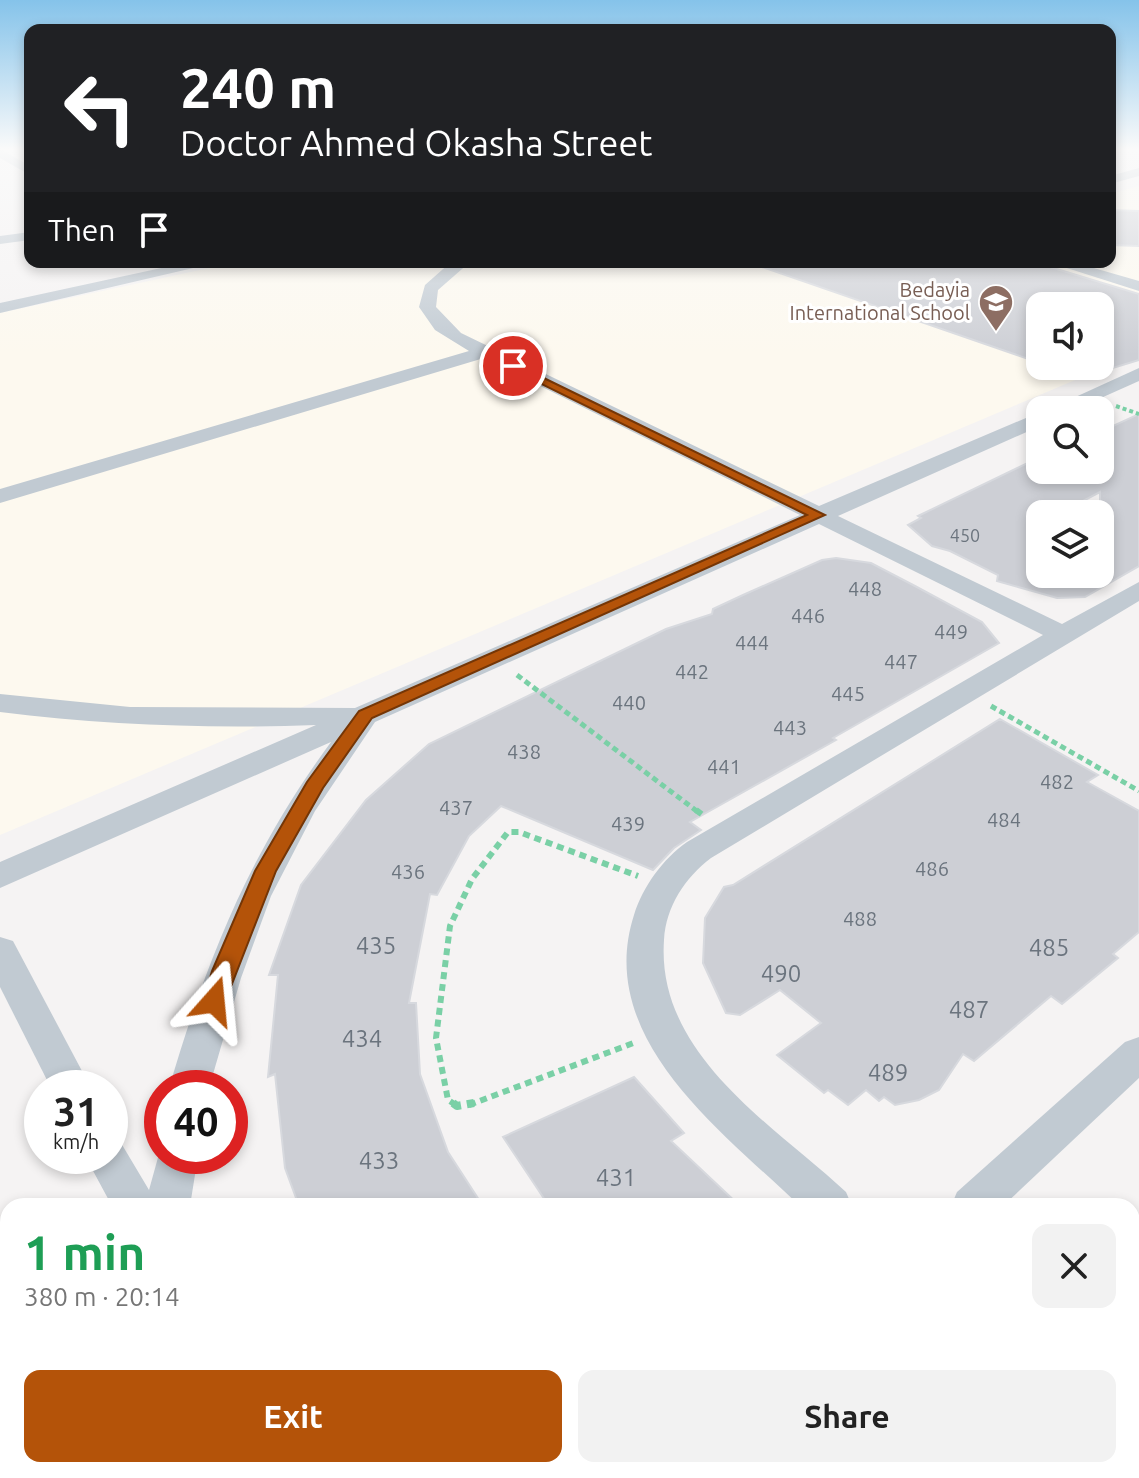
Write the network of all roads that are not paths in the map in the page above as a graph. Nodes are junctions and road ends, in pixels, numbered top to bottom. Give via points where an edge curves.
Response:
1 (24, 237) edge
2 (0, 240) edge
3 (1116, 264) edge
4 (184, 268) edge
5 (454, 268) edge
6 (1077, 268) edge
7 (1139, 271) edge
8 (1139, 286) edge
9 (47, 298) junction
10 (0, 300) edge
11 (0, 308) edge
12 (0, 320) edge
13 (485, 352) junction
14 (1135, 377) edge
15 (1090, 396) edge
16 (1026, 424) edge
17 (0, 496) edge
18 (818, 515) junction
19 (1139, 590) edge
20 (1064, 635) junction
21 (0, 703) edge
22 (365, 715) junction
23 (0, 876) edge
24 (0, 951) edge
25 (1139, 1053) edge
26 (62, 1070) edge
27 (194, 1070) edge
28 (117, 1174) edge
29 (162, 1174) edge
30 (132, 1198) edge
31 (141, 1198) edge
32 (822, 1198) edge
33 (982, 1198) edge

1 - 2 street
3 - 7 street
4 - 9 street
5 - 13 street via 431,286 425,298 427,312 446,331
6 - 8 street
9 - 10 street
9 - 11 street
9 - 12 street
13 - 17 street
13 - 18 street
14 - 15 street
16 - 18 street
18 - 20 street
18 - 22 street
19 - 20 street
20 - 32 street via 691,856 664,886 648,918 642,954 647,992 663,1032 685,1065
21 - 22 street via 139,717
22 - 23 street
22 - 27 street via 314,786 266,871 223,971
24 - 26 street
25 - 33 street
28 - 30 street
29 - 31 street

